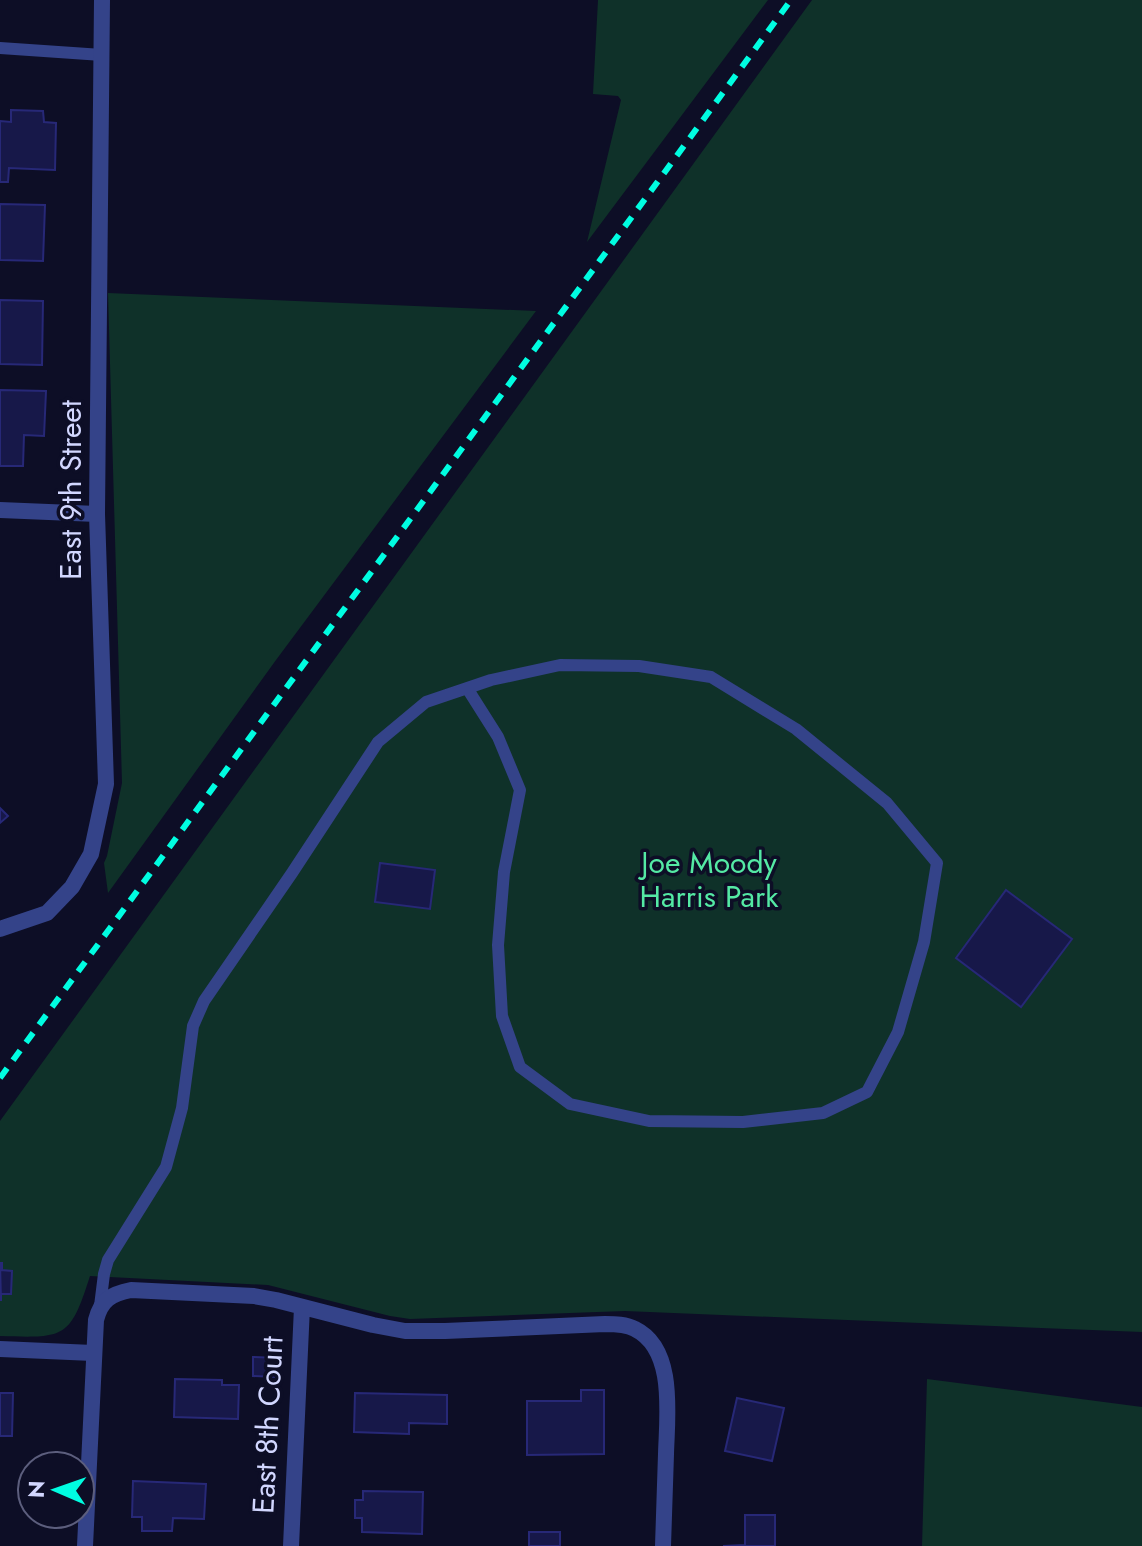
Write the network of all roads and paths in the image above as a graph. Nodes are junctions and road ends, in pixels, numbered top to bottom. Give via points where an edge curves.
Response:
1 (102, 0) edge
2 (0, 48) edge
3 (102, 55) junction
4 (0, 510) edge
5 (97, 514) junction
6 (467, 688) junction
7 (0, 929) edge
8 (100, 1306) junction
9 (302, 1307) junction
10 (0, 1349) edge
11 (93, 1353) junction
12 (85, 1546) edge
13 (291, 1546) edge
14 (663, 1546) edge

1 - 3 street, East 9th Street
2 - 3 lane
3 - 5 street, East 9th Street
4 - 5 street
5 - 7 street, East 9th Street via 106,784 91,854 72,887 47,913
6 - 6 lane via 560,665 639,666 711,677 796,729 887,803 937,863 924,942 898,1032 867,1092 823,1113 743,1122 649,1121 570,1104 520,1067 502,1016 498,945 504,872 520,790 498,737
6 - 8 lane via 426,702 378,742 204,1001 193,1026 182,1108 166,1167 108,1260
8 - 9 street via 131,1290 242,1295
8 - 11 street
9 - 13 street, East 8th Court
9 - 14 street via 405,1331 614,1324 636,1329 663,1365
10 - 11 street
11 - 12 street

